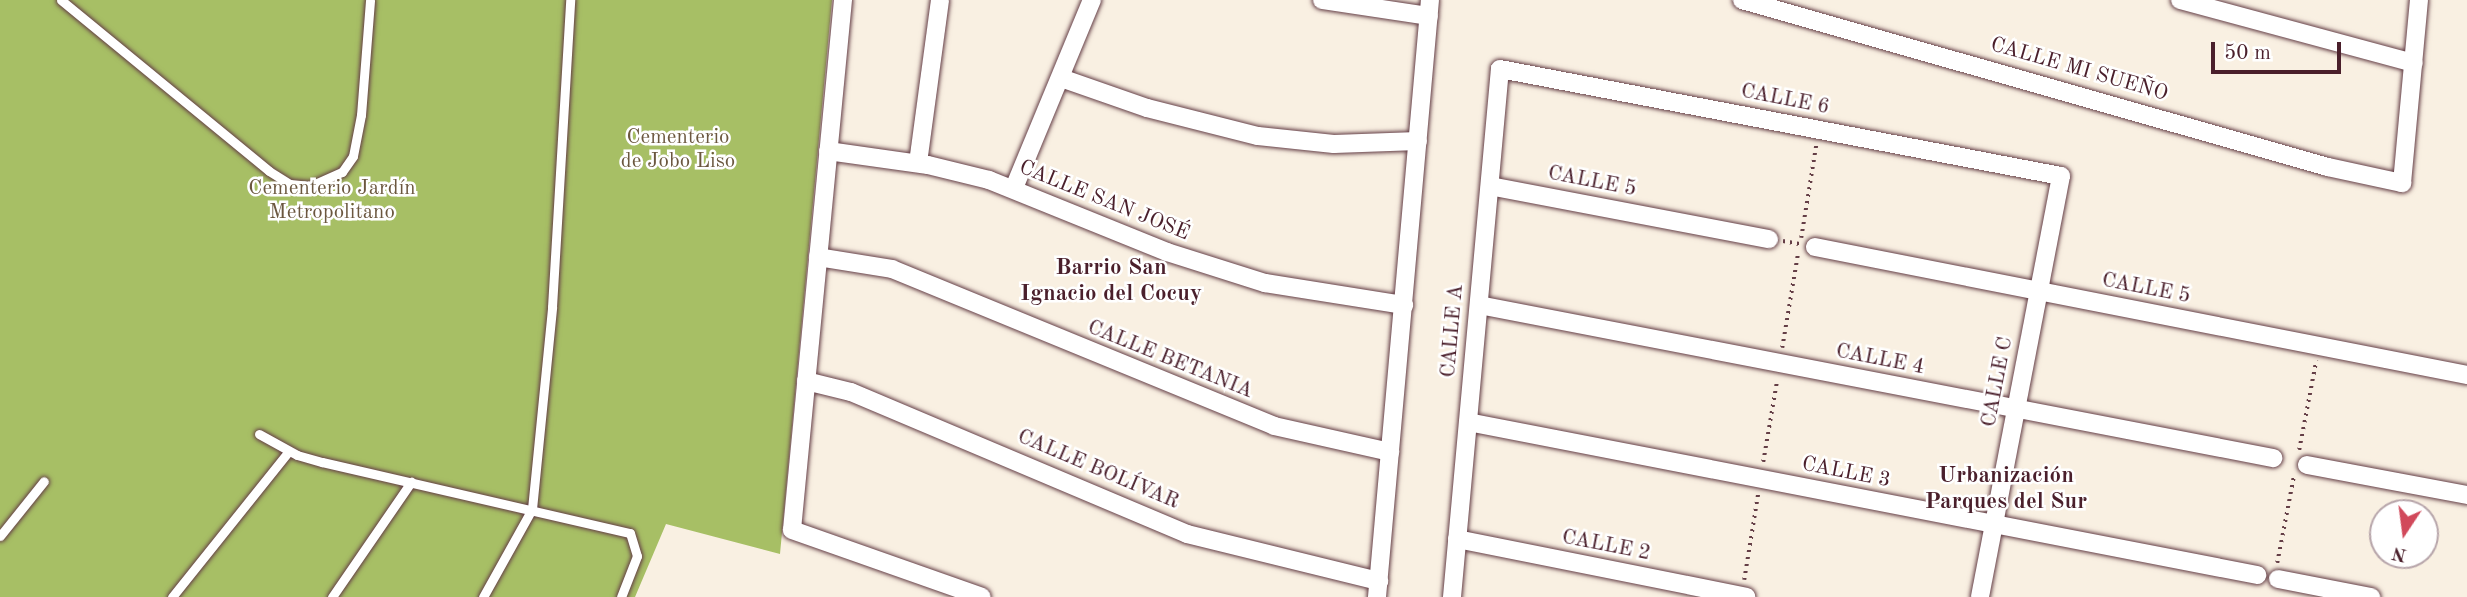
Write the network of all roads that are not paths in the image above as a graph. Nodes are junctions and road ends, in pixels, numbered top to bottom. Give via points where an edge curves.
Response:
1 (61, 0) edge
2 (370, 0) edge
3 (570, 0) edge
4 (843, 0) edge
5 (940, 0) edge
6 (1092, 0) edge
7 (1322, 0) edge
8 (1742, 0) edge
9 (2180, 0) edge
10 (2419, 0) edge
11 (1430, 8) edge
12 (2414, 63) junction
13 (1500, 69) joint
14 (1061, 78) junction
15 (1418, 141) junction
16 (828, 151) junction
17 (918, 163) junction
18 (2061, 176) joint
19 (1490, 186) junction
20 (1014, 188) junction
21 (1769, 239) road end
22 (1815, 247) road end
23 (818, 257) junction
24 (2039, 291) junction
25 (1404, 305) junction
26 (1479, 305) junction
27 (2467, 375) edge
28 (806, 381) junction
29 (2016, 409) junction
30 (1468, 422) junction
31 (260, 434) dead end
32 (289, 451) junction
33 (1390, 452) junction
34 (2273, 458) dead end
35 (2306, 465) dead end
36 (44, 481) dead end
37 (411, 482) junction
38 (2467, 495) edge
39 (532, 509) junction
40 (1994, 526) junction
41 (0, 537) edge
42 (1457, 539) junction
43 (2257, 575) dead end
44 (2278, 579) dead end
45 (1378, 589) edge
46 (172, 597) edge
47 (332, 597) edge
48 (483, 597) edge
49 (621, 597) edge
50 (982, 597) edge
51 (1452, 597) edge
52 (1746, 597) edge
53 (1980, 597) edge
54 (2371, 597) edge

1 - 2 lane via 269,171 300,186 331,178 353,156 361,115
3 - 39 lane via 552,307
4 - 16 street
5 - 17 street
6 - 14 street
7 - 11 street
8 - 12 street, CALLE MI SUEÑO via 2328,167 2403,183
9 - 12 street
10 - 12 street
11 - 15 street
13 - 18 street, CALLE 6
13 - 19 street, CALLE A
14 - 15 street via 1147,108 1258,136 1334,144
14 - 20 street
15 - 25 street
16 - 17 street, CALLE SAN JOSÉ
16 - 23 street
17 - 20 street, CALLE SAN JOSÉ
18 - 24 street, CALLE C
19 - 21 street, CALLE 5
19 - 26 street, CALLE A
20 - 25 street, CALLE SAN JOSÉ via 1211,268 1276,285
22 - 24 street, CALLE 5
23 - 28 street
23 - 33 street, CALLE BETANIA via 892,269 1274,426
24 - 27 street, CALLE 5
24 - 29 street, CALLE C
25 - 33 street
26 - 29 street, CALLE 4
26 - 30 street, CALLE A
28 - 45 street, CALLE BOLÍVAR via 850,391 1187,534
28 - 50 street via 792,530
29 - 34 street, CALLE 4
29 - 40 street, CALLE C
30 - 40 street, CALLE 3
30 - 42 street, CALLE A
31 - 32 lane
32 - 37 lane
32 - 46 lane
33 - 45 street
35 - 38 street
36 - 41 lane
37 - 39 lane
37 - 47 lane
39 - 48 lane
39 - 49 lane via 633,536 637,556
40 - 43 street, CALLE 3
40 - 53 street, CALLE C
42 - 51 street, CALLE A
42 - 52 street, CALLE 2
44 - 54 street

